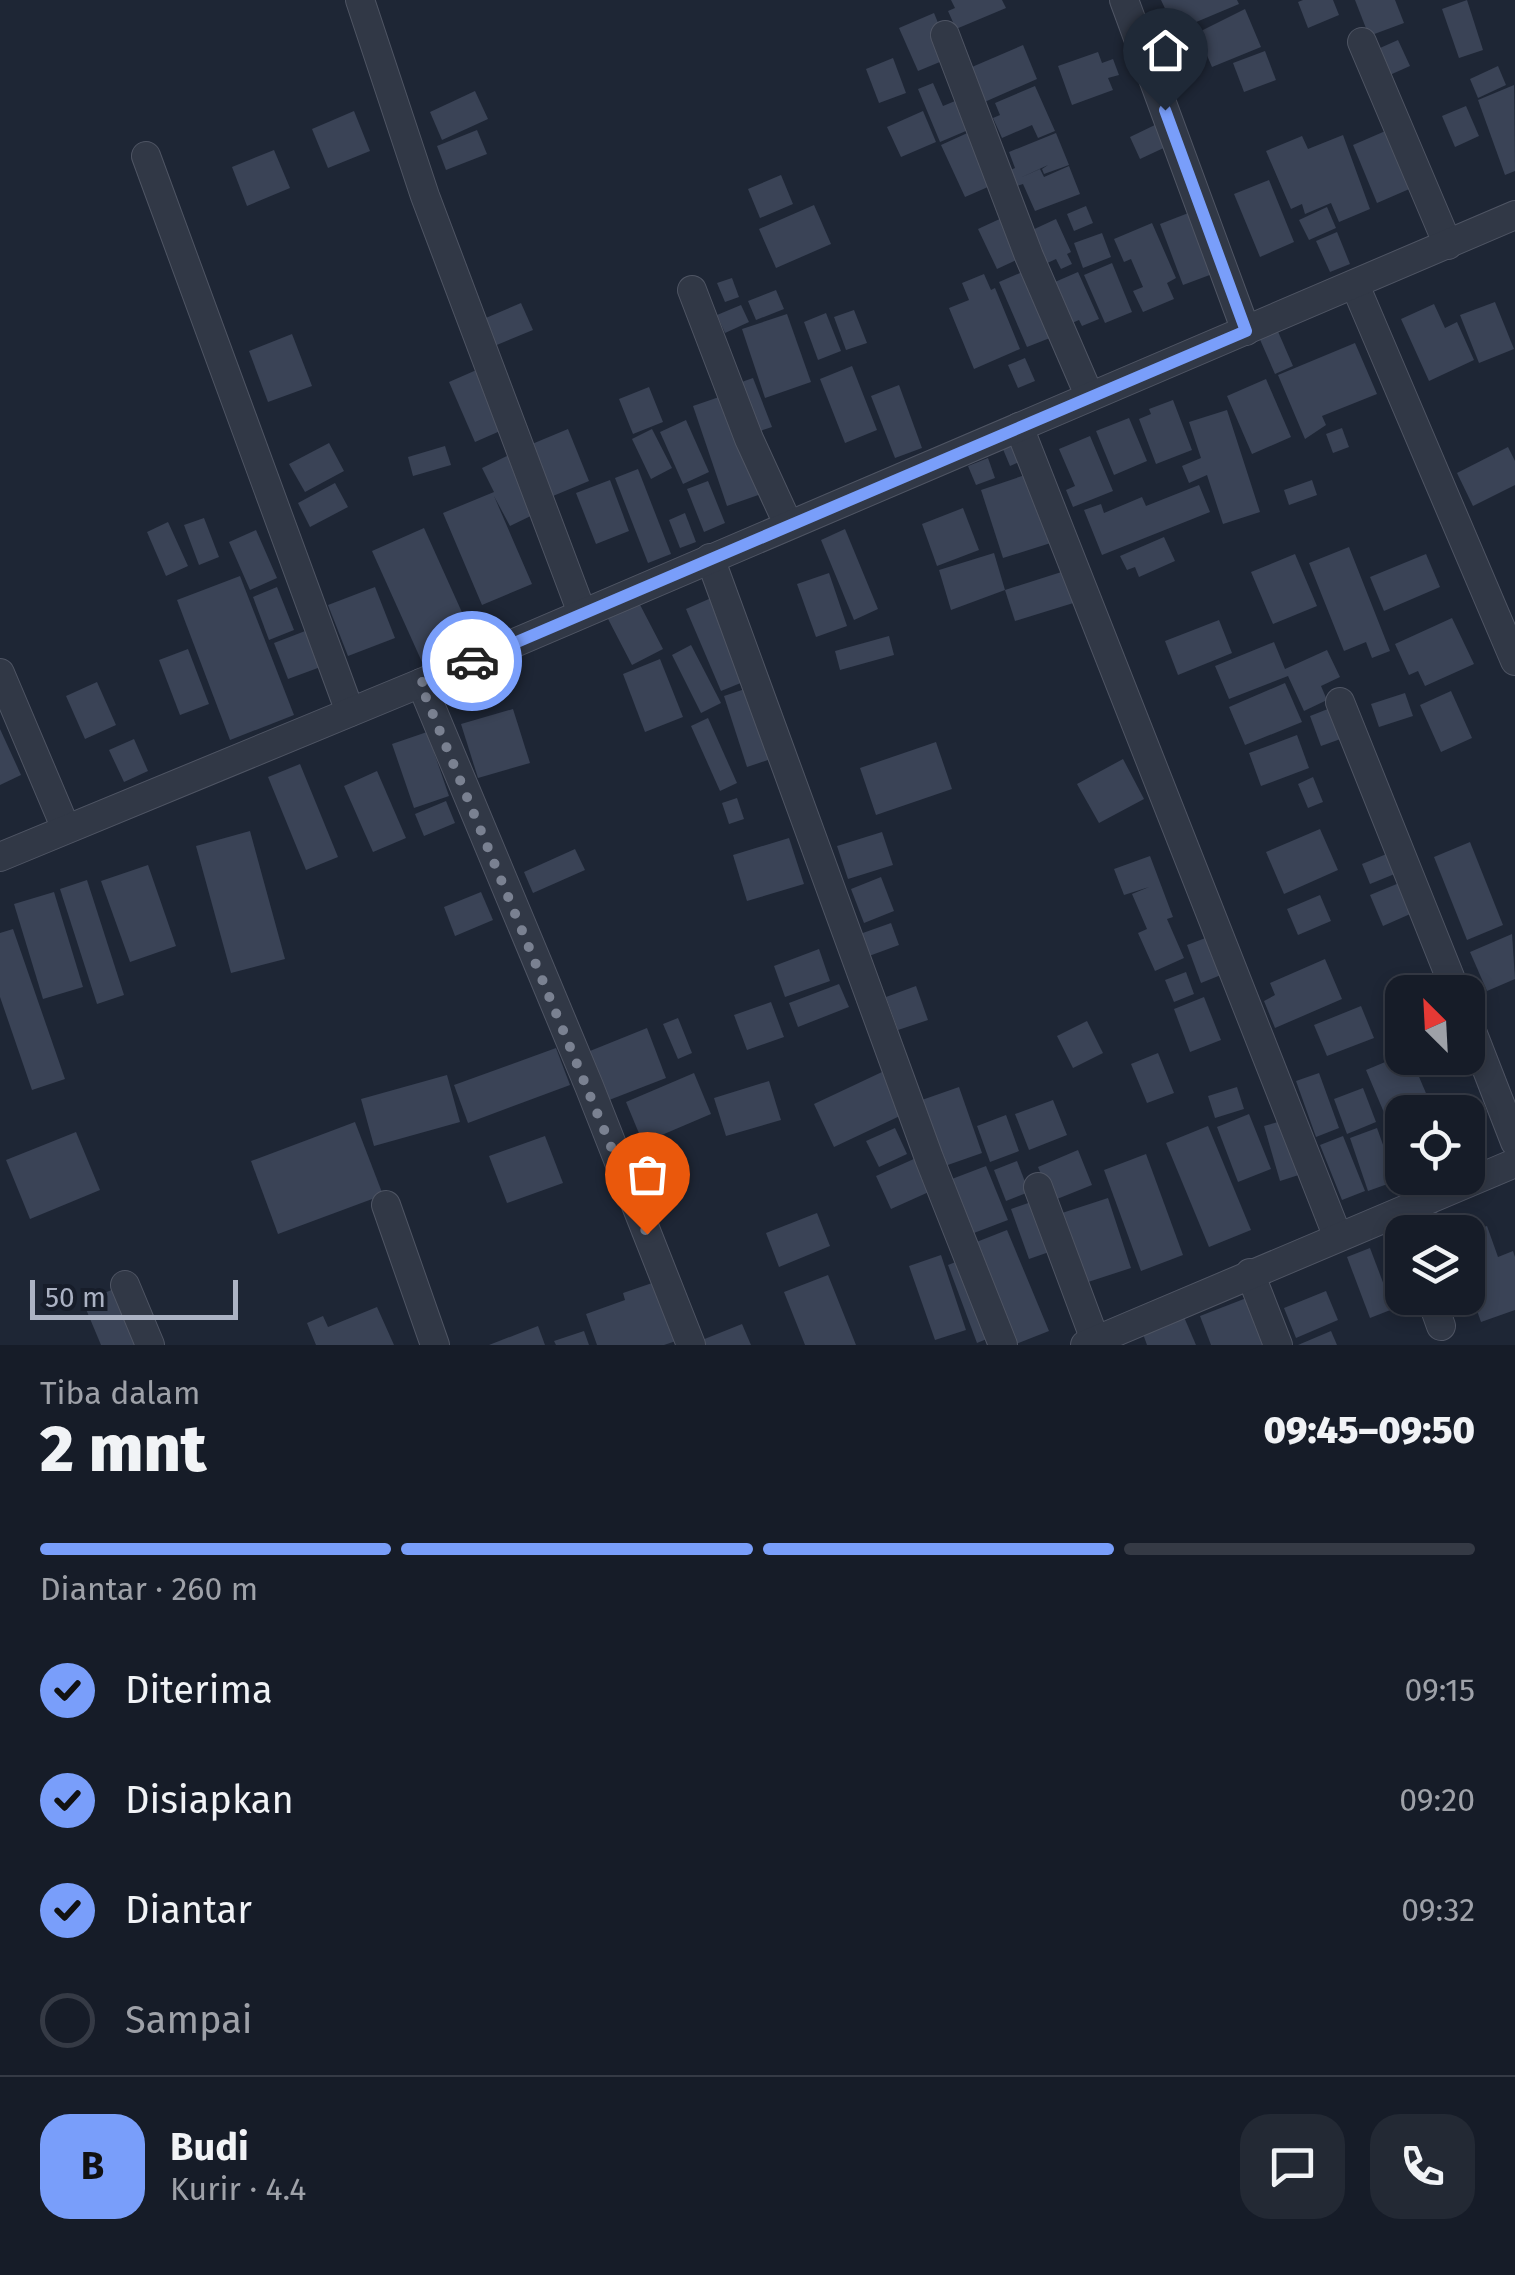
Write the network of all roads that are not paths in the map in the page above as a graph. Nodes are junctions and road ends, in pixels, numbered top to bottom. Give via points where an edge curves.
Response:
1 (360, 0) edge
2 (1124, 0) edge
3 (945, 35) dead end
4 (1362, 42) dead end
5 (146, 156) dead end
6 (1515, 215) edge
7 (1448, 245) junction
8 (1355, 285) junction
9 (692, 290) dead end
10 (1246, 331) junction
11 (1089, 395) junction
12 (1019, 427) junction
13 (788, 524) junction
14 (710, 558) junction
15 (582, 613) junction
16 (1515, 661) edge
17 (0, 673) edge
18 (420, 683) junction
19 (1340, 702) dead end
20 (350, 712) junction
21 (66, 829) junction
22 (0, 856) edge
23 (1449, 975) edge
24 (1485, 1065) edge
25 (1515, 1142) edge
26 (1515, 1163) edge
27 (1038, 1187) dead end
28 (386, 1205) dead end
29 (1415, 1215) edge
30 (1385, 1225) edge
31 (1337, 1235) junction
32 (1250, 1273) junction
33 (125, 1285) dead end
34 (1437, 1315) edge
35 (1441, 1326) dead end
36 (1090, 1342) edge
37 (150, 1345) edge
38 (435, 1345) edge
39 (691, 1345) edge
40 (1003, 1345) edge
41 (1278, 1345) edge

1 - 15 street via 444,249
2 - 10 street
3 - 11 street
4 - 7 street
5 - 20 street
6 - 7 street
7 - 8 street
8 - 10 street
8 - 16 street
9 - 13 street
10 - 11 street
11 - 12 street
12 - 13 street
12 - 31 street
13 - 14 street
14 - 15 street
14 - 40 street
15 - 18 street
17 - 21 street
18 - 20 street
18 - 39 street
19 - 23 street
20 - 21 street
21 - 22 street
24 - 25 street
26 - 29 street
27 - 36 street
28 - 38 street
30 - 31 street
31 - 32 street
32 - 36 street
32 - 41 street
33 - 37 street
34 - 35 street

